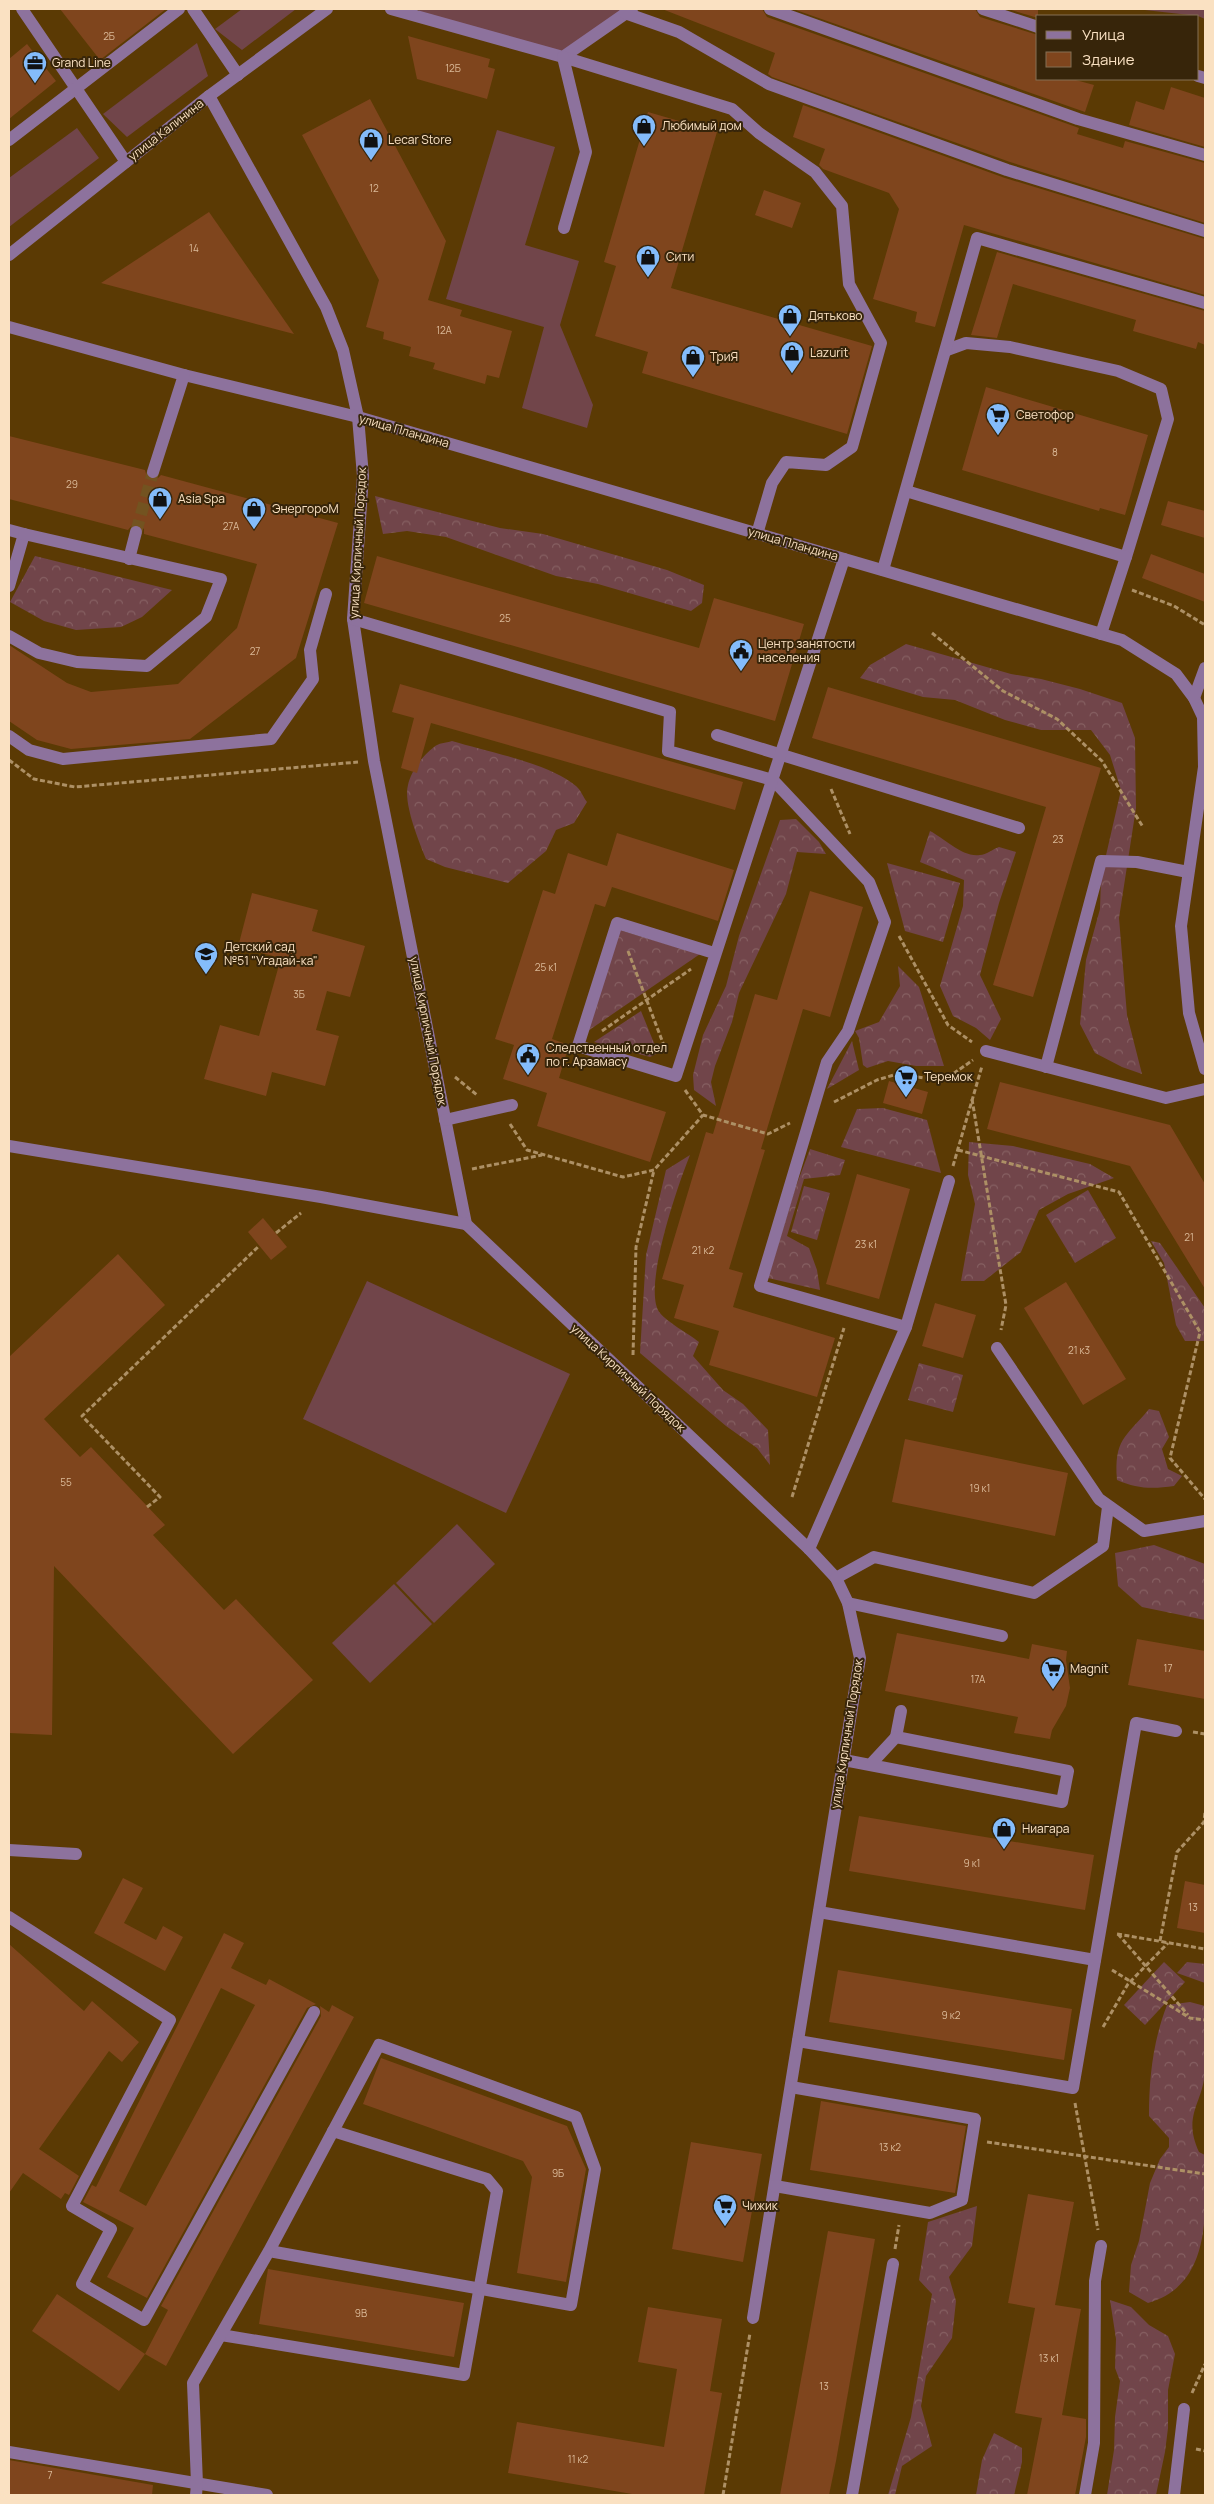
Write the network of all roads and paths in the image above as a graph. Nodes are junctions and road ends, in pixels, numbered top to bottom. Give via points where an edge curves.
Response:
1 (22, 9) edge
2 (179, 9) edge
3 (193, 9) edge
4 (327, 9) edge
5 (391, 9) edge
6 (770, 9) edge
7 (983, 9) edge
8 (628, 11) edge
9 (802, 14) edge
10 (1036, 27) edge
11 (563, 57) junction
12 (238, 75) junction
13 (77, 88) junction
14 (209, 96) junction
15 (9, 140) edge
16 (1205, 155) edge
17 (126, 162) junction
18 (564, 228) dead end
19 (1205, 230) edge
20 (9, 255) edge
21 (1205, 303) edge
22 (9, 327) edge
23 (947, 350) junction
24 (184, 375) junction
25 (358, 417) junction
26 (153, 472) tunnel mouth
27 (906, 491) junction
28 (9, 530) edge
29 (136, 532) tunnel mouth
30 (24, 534) junction
31 (757, 534) junction
32 (1126, 557) junction
33 (129, 559) junction
34 (844, 559) junction
35 (883, 570) junction
36 (1118, 585) junction
37 (9, 586) edge
38 (326, 594) dead end
39 (353, 619) junction
40 (1205, 625) edge
41 (932, 633) dead end
42 (1101, 634) junction
43 (9, 636) edge
44 (1205, 668) edge
45 (1194, 698) junction
46 (717, 735) dead end
47 (9, 736) edge
48 (781, 754) junction
49 (9, 760) edge
50 (374, 761) junction
51 (773, 780) junction
52 (1143, 827) dead end
53 (1018, 828) dead end
54 (1188, 872) junction
55 (617, 923) junction
56 (714, 953) junction
57 (646, 1000) junction
58 (578, 1046) junction
59 (986, 1051) junction
60 (1046, 1067) junction
61 (1205, 1069) edge
62 (449, 1072) dead end
63 (676, 1076) junction
64 (1205, 1089) edge
65 (972, 1099) junction
66 (512, 1105) dead end
67 (494, 1109) junction
68 (811, 1112) junction
69 (703, 1116) junction
70 (445, 1120) junction
71 (9, 1146) edge
72 (958, 1150) junction
73 (542, 1155) junction
74 (982, 1156) junction
75 (654, 1170) junction
76 (456, 1172) junction
77 (949, 1181) joint
78 (321, 1196) junction
79 (466, 1224) junction
80 (276, 1233) dead end
81 (259, 1246) dead end
82 (849, 1311) junction
83 (906, 1327) junction
84 (997, 1348) joint
85 (633, 1355) dead end
86 (792, 1497) dead end
87 (1205, 1499) edge
88 (1108, 1506) junction
89 (148, 1507) dead end
90 (1205, 1521) edge
91 (809, 1549) junction
92 (836, 1578) junction
93 (848, 1604) junction
94 (1002, 1636) dead end
95 (901, 1711) dead end
96 (1176, 1731) dead end
97 (896, 1737) junction
98 (844, 1760) junction
99 (870, 1765) junction
100 (1205, 1812) edge
101 (9, 1850) edge
102 (76, 1854) dead end
103 (819, 1912) junction
104 (9, 1917) edge
105 (1100, 1931) junction
106 (1118, 1934) junction
107 (1160, 1941) junction
108 (1168, 1943) junction
109 (1205, 1949) edge
110 (1095, 1960) junction
111 (1146, 1966) junction
112 (1131, 1981) junction
113 (314, 2012) dead end
114 (1190, 2018) junction
115 (1205, 2020) edge
116 (1099, 2034) dead end
117 (798, 2041) junction
118 (791, 2087) junction
119 (1073, 2088) junction
120 (333, 2131) junction
121 (972, 2140) junction
122 (1086, 2157) junction
123 (1205, 2174) edge
124 (775, 2186) junction
125 (901, 2208) junction
126 (1101, 2246) joint
127 (269, 2252) junction
128 (893, 2264) joint
129 (479, 2289) junction
130 (753, 2318) dead end
131 (751, 2331) dead end
132 (221, 2335) junction
133 (1205, 2364) edge
134 (1184, 2409) joint
135 (9, 2452) edge
136 (196, 2490) edge
137 (267, 2495) edge
138 (724, 2495) edge
139 (852, 2495) edge
140 (1085, 2495) edge
141 (1174, 2495) edge

1 - 13 street
2 - 13 street
3 - 12 street
4 - 12 street, улица Калинина
5 - 11 street
6 - 9 street
7 - 10 street
8 - 11 street
8 - 19 street via 679,32 769,84 1007,170
9 - 16 street via 1078,119
11 - 18 street via 586,152
11 - 31 street via 732,109 759,134 815,172 842,206 849,284 881,343 852,447 826,465 786,462 772,483
12 - 14 street, улица Калинина
13 - 15 street
13 - 17 street
14 - 17 street, улица Калинина
14 - 25 street, улица Кирпичный Порядок via 326,307 343,350
17 - 20 street, улица Калинина
21 - 23 street via 977,238
22 - 24 street, улица Пландина
23 - 27 street
23 - 32 street via 966,343 1010,348 1118,370 1161,389 1168,419
24 - 25 street, улица Пландина
24 - 26 street
25 - 31 street, улица Пландина
25 - 39 street, улица Кирпичный Порядок via 363,476
27 - 32 street
27 - 35 street
28 - 30 street
29 - 33 street
30 - 33 street
30 - 37 street
31 - 34 street, улица Пландина
32 - 36 street
33 - 43 street via 220,579 206,617 147,666 77,662 39,653
34 - 35 street, улица Пландина
34 - 48 street
35 - 42 street, улица Пландина
36 - 40 path via 1174,606
36 - 42 street
38 - 47 street via 310,650 313,679 271,739 63,759 29,750
39 - 50 street, улица Кирпичный Порядок
39 - 51 street via 670,712 668,751
41 - 52 path via 1003,691 1057,719 1102,761
42 - 45 street, улица Пландина via 1122,640 1176,674
44 - 45 street
45 - 54 street, улица Пландина via 1202,717 1204,767
46 - 48 street
48 - 51 street
48 - 53 street
49 - 50 path via 34,779 75,787
50 - 70 street, улица Кирпичный Порядок
51 - 56 street
51 - 68 street via 869,882 885,922 848,1031 827,1062
54 - 60 street via 1137,862 1101,861
54 - 61 street, улица Пландина via 1181,926 1189,1013
55 - 56 street
55 - 57 path
55 - 58 street
56 - 57 path
56 - 63 street
57 - 58 path
57 - 63 path
58 - 63 street
59 - 60 street
59 - 65 path
59 - 68 path via 947,1078 897,1074
60 - 64 street via 1166,1098
62 - 67 path
63 - 69 path
65 - 72 path
65 - 74 path
66 - 67 street
67 - 70 street
67 - 73 path via 509,1121 527,1150
68 - 69 path via 768,1134
68 - 82 street via 760,1286
69 - 75 path
70 - 76 street, улица Кирпичный Порядок
71 - 78 street
72 - 74 path
72 - 77 path
73 - 75 path via 622,1177
73 - 76 path
74 - 84 path via 1006,1305
74 - 87 path via 1120,1192 1200,1332 1170,1458
75 - 85 path via 636,1247
76 - 79 street, улица Кирпичный Порядок
77 - 83 street
78 - 79 street
78 - 80 path
79 - 91 street, улица Кирпичный Порядок
81 - 89 path via 82,1416 160,1497
82 - 83 street
82 - 86 path
83 - 91 street
84 - 88 street via 1099,1499
88 - 90 street via 1144,1531
88 - 92 street via 1103,1546 1034,1592 874,1557
91 - 92 street, улица Кирпичный Порядок
92 - 93 street, улица Кирпичный Порядок
93 - 94 street
93 - 98 street, улица Кирпичный Порядок via 860,1658
95 - 97 street
96 - 105 street via 1136,1723
97 - 99 street
97 - 99 street via 1068,1771 1062,1802
98 - 99 street
98 - 103 street, улица Кирпичный Порядок
100 - 107 path via 1204,1822 1176,1852
101 - 102 street
103 - 110 street
103 - 117 street, улица Кирпичный Порядок
104 - 113 street via 170,2020 72,2206 111,2229 82,2284 144,2320
105 - 106 path
105 - 110 street
106 - 107 path
106 - 111 path
107 - 108 path
108 - 109 path
108 - 111 path
110 - 112 path
110 - 119 street
111 - 112 path
111 - 114 path
112 - 114 path
112 - 116 path
114 - 115 path
117 - 118 street, улица Кирпичный Порядок
117 - 119 street
118 - 121 street via 975,2119
118 - 124 street, улица Кирпичный Порядок
119 - 122 path
120 - 127 street
120 - 129 street via 487,2179 496,2191
120 - 129 street via 379,2045 576,2118 595,2169 571,2305
121 - 122 path
121 - 125 street via 962,2200 930,2212
122 - 123 path
122 - 126 path
124 - 125 street
124 - 130 street, улица Кирпичный Порядок
125 - 128 path
126 - 140 street via 1095,2281 1094,2443
127 - 129 street
127 - 132 street
128 - 139 street
129 - 132 street via 464,2375
131 - 138 path
132 - 136 street via 193,2382
133 - 134 path
134 - 141 street
135 - 136 street
136 - 137 street

